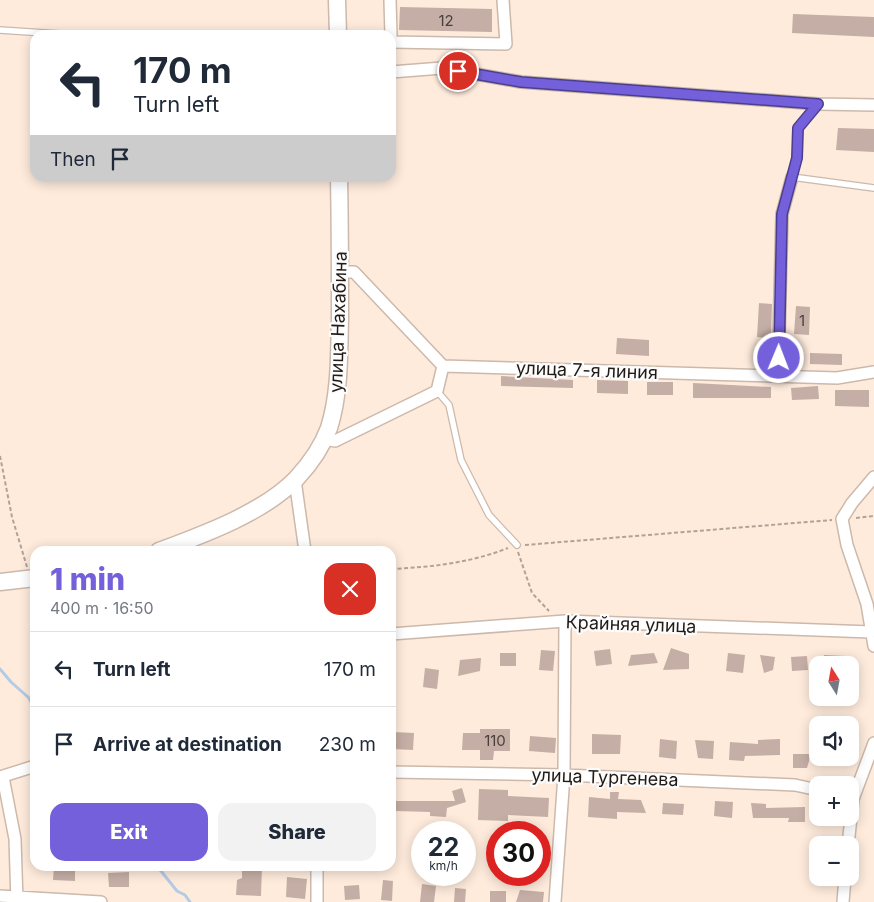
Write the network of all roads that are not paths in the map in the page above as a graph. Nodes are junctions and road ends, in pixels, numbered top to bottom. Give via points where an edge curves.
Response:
1 (337, 0) edge
2 (390, 0) edge
3 (503, 0) edge
4 (0, 30) edge
5 (338, 30) edge
6 (391, 30) edge
7 (30, 32) edge
8 (396, 42) edge
9 (396, 72) edge
10 (818, 104) junction
11 (874, 105) edge
12 (792, 177) junction
13 (339, 182) edge
14 (874, 188) edge
15 (340, 272) junction
16 (443, 366) junction
17 (874, 372) edge
18 (778, 376) junction
19 (437, 391) junction
20 (325, 439) junction
21 (874, 477) edge
22 (295, 480) junction
23 (517, 545) road end
24 (171, 546) edge
25 (303, 546) edge
26 (30, 579) edge
27 (0, 582) edge
28 (564, 622) junction
29 (871, 632) junction
30 (396, 634) edge
31 (874, 646) edge
32 (874, 742) edge
33 (30, 768) edge
34 (396, 772) edge
35 (564, 775) junction
36 (1, 777) edge
37 (859, 779) edge
38 (809, 788) edge
39 (317, 871) edge
40 (844, 886) edge
41 (0, 896) edge
42 (17, 900) edge
43 (101, 902) edge
44 (317, 902) edge
45 (555, 902) edge
46 (842, 902) edge

1 - 5 main road
2 - 6 street
3 - 8 street via 506,44
4 - 7 lane
9 - 10 street via 442,68 521,82
10 - 11 street
10 - 12 lane via 798,128 797,158
12 - 14 lane
12 - 18 street via 782,214
13 - 15 main road, улица Нахабина
15 - 16 street via 354,272
15 - 20 main road, улица Нахабина via 339,368 335,404
16 - 18 street, улица 7-я линия
16 - 19 street
17 - 18 street, улица 7-я линия via 837,378
19 - 20 street via 335,441
19 - 23 lane via 449,405 465,468 490,515
20 - 22 main road, улица Нахабина
21 - 29 street via 842,519 847,545 867,604
22 - 24 main road, улица Нахабина via 272,499 245,514
22 - 25 street
26 - 27 main road
28 - 29 street, Крайняя улица
28 - 30 street, Крайняя улица
28 - 35 street
29 - 31 street
32 - 37 street
33 - 36 street
34 - 35 street, улица Тургенева
35 - 38 street, улица Тургенева
35 - 45 street
36 - 42 street via 15,839
39 - 44 street
40 - 46 street
41 - 42 street
42 - 43 street

